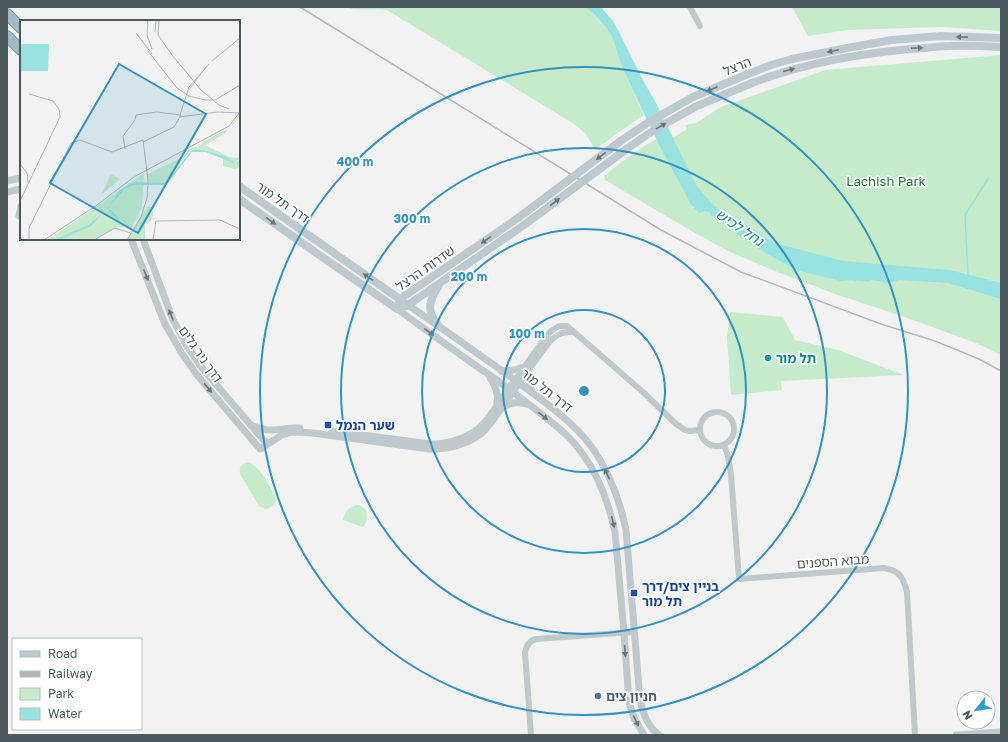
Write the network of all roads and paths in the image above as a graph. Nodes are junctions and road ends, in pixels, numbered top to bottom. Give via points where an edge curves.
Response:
1 (690, 7) edge
2 (7, 14) edge
3 (700, 26) dead end
4 (20, 27) edge
5 (7, 36) edge
6 (1001, 38) edge
7 (1001, 47) edge
8 (20, 49) edge
9 (20, 178) edge
10 (7, 181) edge
11 (240, 187) edge
12 (20, 189) edge
13 (7, 192) edge
14 (240, 200) edge
15 (20, 211) edge
16 (19, 216) dead end
17 (518, 218) joint
18 (524, 225) joint
19 (131, 240) edge
20 (143, 240) edge
21 (439, 284) junction
22 (400, 299) junction
23 (408, 305) junction
24 (397, 309) junction
25 (438, 325) junction
26 (526, 369) junction
27 (501, 371) junction
28 (488, 374) junction
29 (517, 382) junction
30 (511, 390) junction
31 (532, 393) junction
32 (530, 405) junction
33 (498, 407) junction
34 (251, 425) junction
35 (280, 429) junction
36 (700, 430) junction
37 (265, 442) junction
38 (724, 445) junction
39 (634, 632) junction
40 (624, 633) junction
41 (1001, 732) edge
42 (658, 734) edge
43 (531, 735) edge
44 (644, 735) edge
45 (914, 735) edge
46 (956, 735) edge

1 - 3 street
2 - 4 highway
5 - 8 highway
6 -> 17 main road, הרצל, bridge via 941,36 892,40 771,65 693,97 649,122
18 -> 7 main road, הרצל, bridge via 654,130 697,106 752,83 785,71 883,51 948,46
9 - 10 street
22 -> 11 main road, דרך תל מור
12 - 13 street
14 -> 24 main road, דרך תל מור
15 - 16 street
17 -> 22 main road, שדרות הרצל
18 - 21 main road, שדרות הרצל
19 -> 37 street, דרך ניר גלים via 165,324 181,352 197,375 258,447
34 -> 20 street, דרך ניר גלים via 202,368 187,346 173,320
21 - 23 main road, שדרות הרצל
21 - 25 main road via 429,310
22 - 23 main road, דרך תל מור
22 - 24 main road, שדרות הרצל
23 - 24 main road, שדרות הרצל
23 - 25 street, דרך תל מור
24 -> 28 street, דרך תל מור
25 - 27 street, דרך תל מור
26 - 27 street
26 - 29 street
26 - 31 street
26 - 36 street via 556,336 567,331 575,332 676,424 685,430
27 - 29 street, דרך תל מור
28 - 30 street, דרך תל מור
28 - 33 street via 497,390
29 - 30 street
29 - 31 street, דרך תל מור
30 - 32 street, דרך תל מור
30 - 33 street
39 -> 31 street, דרך תל מור via 626,530 613,488 591,446 563,417
32 - 33 street via 517,402
32 -> 40 street, דרך תל מור via 568,436 582,452 603,492 615,532
33 - 35 street via 472,432 459,439 436,444 304,428
33 - 37 street via 485,430 445,449 292,432
34 - 35 street via 265,431
34 - 37 street, דרך ניר גלים
35 - 37 street
36 - 38 street via 701,436 708,444
36 - 38 street via 702,420 706,416 716,412 725,414 731,420 734,429 731,438
38 - 45 street, מבוא הספנים via 731,470 739,579 884,568 901,576 907,592
39 - 40 street
39 - 42 street, דרך תל מור via 640,700 646,719
40 - 43 street via 536,639 528,643 525,652
40 -> 44 street, דרך תל מור via 629,702 634,718
41 - 46 street

